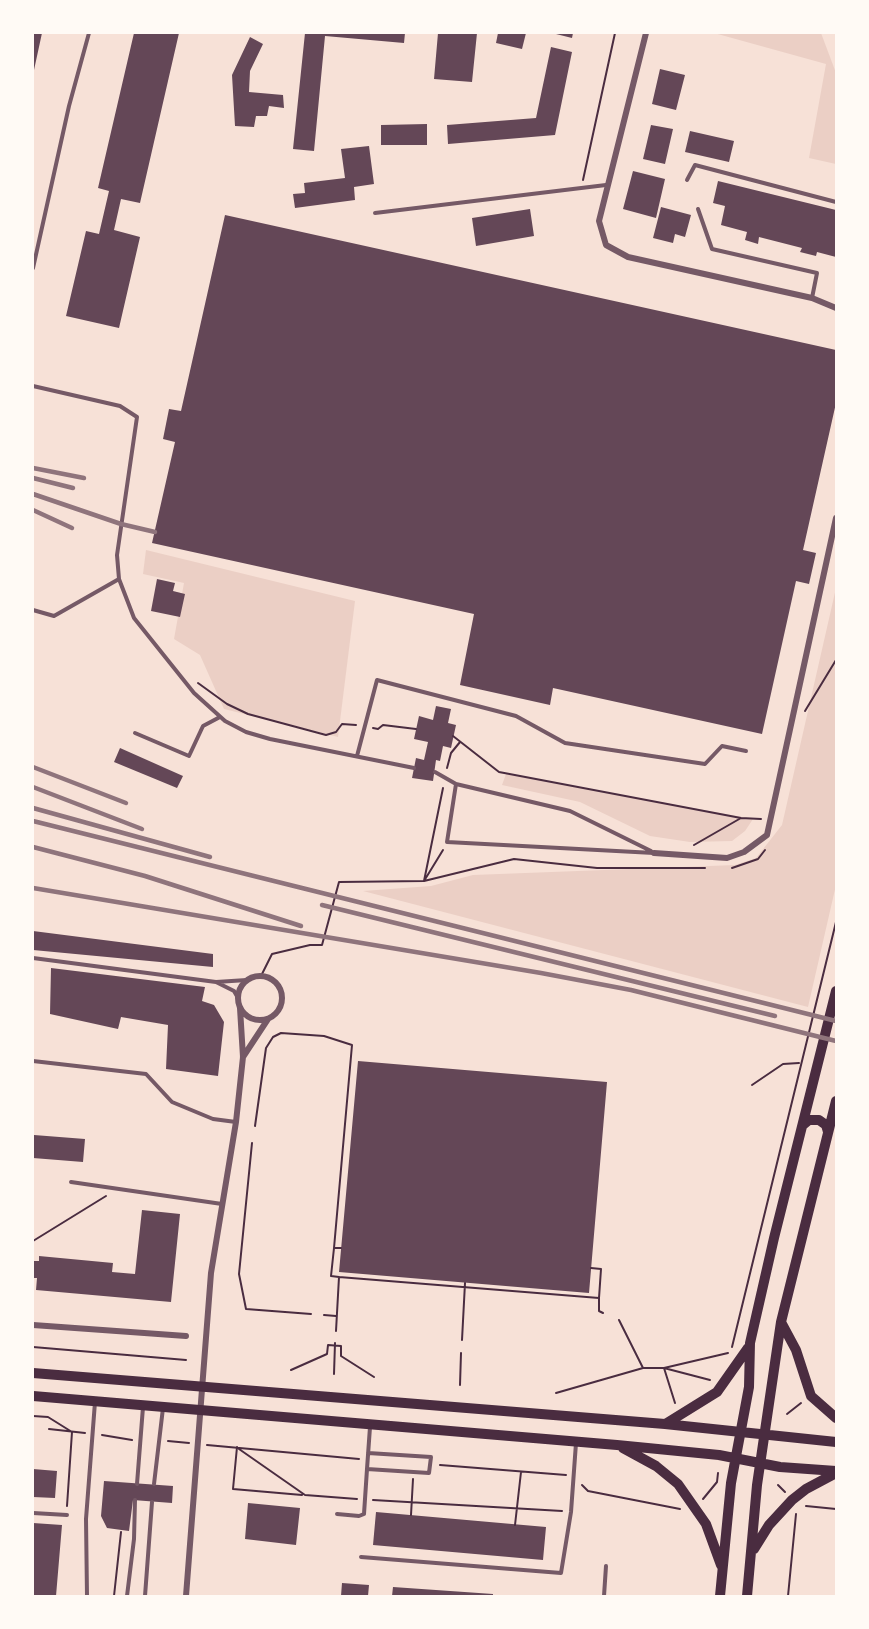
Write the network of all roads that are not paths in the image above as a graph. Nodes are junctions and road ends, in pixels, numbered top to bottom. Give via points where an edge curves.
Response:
1 (89, 33) edge
2 (646, 33) edge
3 (687, 180) dead end
4 (606, 185) junction
5 (836, 202) edge
6 (698, 209) dead end
7 (375, 213) dead end
8 (33, 268) edge
9 (812, 297) junction
10 (836, 308) edge
11 (33, 386) edge
12 (836, 518) edge
13 (119, 579) junction
14 (33, 610) edge
15 (220, 717) junction
16 (135, 733) dead end
17 (746, 751) dead end
18 (357, 756) junction
19 (414, 768) dead end
20 (435, 772) dead end
21 (456, 784) junction
22 (654, 853) junction
23 (33, 958) edge
24 (248, 980) junction
25 (216, 982) junction
26 (836, 991) edge
27 (238, 998) junction
28 (240, 1008) junction
29 (268, 1019) junction
30 (243, 1057) junction
31 (33, 1061) edge
32 (836, 1101) edge
33 (236, 1122) junction
34 (803, 1125) junction
35 (828, 1132) junction
36 (71, 1182) dead end
37 (222, 1204) junction
38 (781, 1322) junction
39 (33, 1325) edge
40 (186, 1336) dead end
41 (750, 1343) junction
42 (33, 1373) edge
43 (202, 1386) junction
44 (33, 1396) edge
45 (95, 1401) junction
46 (143, 1406) junction
47 (163, 1407) junction
48 (200, 1412) junction
49 (836, 1418) edge
50 (665, 1424) junction
51 (370, 1427) junction
52 (740, 1432) junction
53 (766, 1434) junction
54 (576, 1442) junction
55 (836, 1443) edge
56 (617, 1445) junction
57 (368, 1453) junction
58 (735, 1459) junction
59 (761, 1464) junction
60 (367, 1468) junction
61 (836, 1472) edge
62 (137, 1484) dead end
63 (154, 1484) dead end
64 (135, 1500) dead end
65 (152, 1502) dead end
66 (33, 1513) edge
67 (337, 1514) dead end
68 (67, 1515) road end
69 (751, 1554) junction
70 (361, 1557) dead end
71 (606, 1566) dead end
72 (722, 1567) junction
73 (87, 1596) edge
74 (127, 1596) edge
75 (145, 1596) edge
76 (186, 1596) edge
77 (604, 1596) edge
78 (720, 1596) edge
79 (747, 1596) edge

1 - 8 lane
2 - 4 street
3 - 5 lane via 695,165
4 - 7 lane
4 - 9 street via 599,221 602,237 616,252
6 - 9 lane via 712,249 817,273
9 - 10 street
11 - 13 lane via 120,406 137,417 117,555
12 - 22 street via 767,835 744,852 727,858
13 - 14 lane via 54,616
13 - 15 lane via 134,618 185,682
15 - 16 lane via 202,726 189,756
15 - 18 lane via 246,732 270,739
17 - 18 lane via 722,746 705,764 565,742 516,716 377,680
18 - 19 lane
20 - 21 lane
21 - 22 lane via 570,811
21 - 22 lane via 447,842
23 - 25 lane
24 - 25 lane
24 - 27 street via 240,987
24 - 29 street via 261,976 277,984 281,1003
25 - 27 lane via 234,991
26 - 34 main road
27 - 28 street
28 - 29 street via 257,1020
28 - 30 street
29 - 30 street
30 - 33 street
31 - 33 lane via 146,1074 172,1102 213,1119
32 - 35 main road
33 - 37 street
34 - 35 main road via 819,1120
34 - 41 main road
35 - 38 main road
36 - 37 lane
37 - 43 street
38 - 49 main road via 796,1350 811,1396
38 - 53 main road
39 - 40 street
41 - 50 main road via 717,1392
41 - 52 main road via 749,1387
42 - 43 main road
43 - 48 street
43 - 50 main road
44 - 45 main road
45 - 46 main road
45 - 73 lane via 86,1519
46 - 47 main road
46 - 62 lane
47 - 48 main road
47 - 63 lane
48 - 51 main road
48 - 76 street
50 - 52 main road
51 - 54 main road
51 - 57 lane
52 - 53 main road
52 - 58 main road
53 - 55 main road
53 - 59 main road
54 - 56 main road
54 - 70 lane via 561,1573
56 - 58 main road
56 - 72 main road via 656,1466 678,1484 706,1524
57 - 60 lane
57 - 60 lane via 431,1457 429,1473
58 - 59 main road
58 - 72 main road
59 - 61 main road
59 - 69 main road
60 - 67 lane via 362,1515
61 - 69 main road via 806,1489 780,1511
64 - 74 lane
65 - 75 lane
66 - 68 lane
69 - 79 main road
71 - 77 lane
72 - 78 main road

